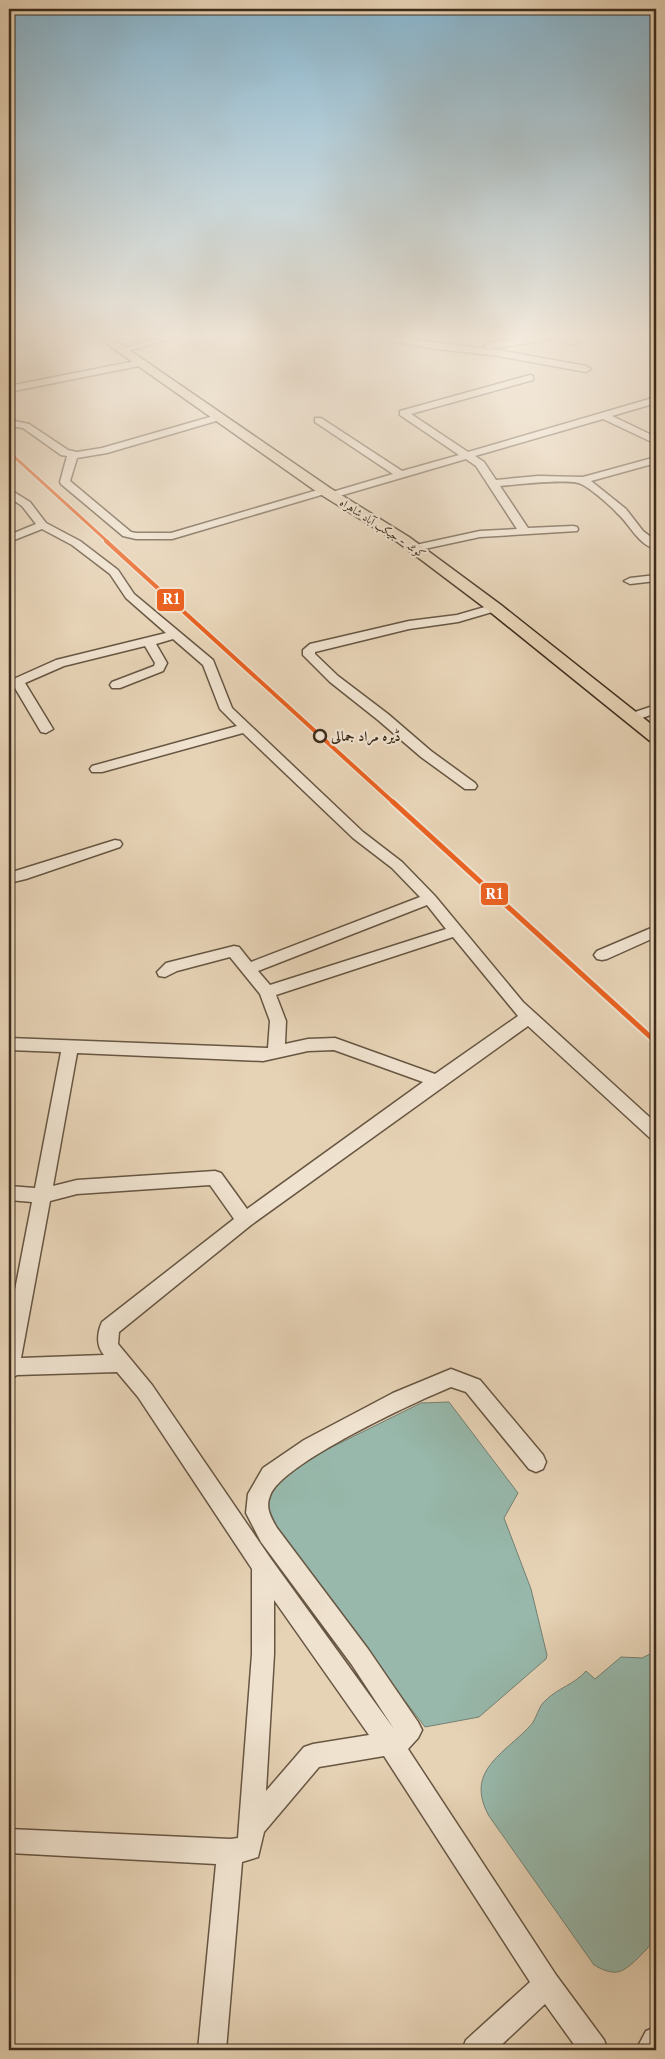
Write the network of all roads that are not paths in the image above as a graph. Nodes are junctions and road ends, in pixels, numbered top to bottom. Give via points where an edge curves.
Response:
1 (32, 430) edge
2 (174, 430) edge
3 (239, 430) edge
4 (333, 430) edge
5 (428, 430) edge
6 (552, 430) edge
7 (634, 430) edge
8 (656, 441) edge
9 (73, 454) junction
10 (465, 456) junction
11 (656, 460) edge
12 (401, 475) junction
13 (583, 480) junction
14 (492, 484) junction
15 (9, 492) edge
16 (329, 493) junction
17 (42, 525) junction
18 (573, 529) dead end
19 (525, 532) junction
20 (9, 539) edge
21 (656, 546) edge
22 (415, 548) junction
23 (656, 578) edge
24 (630, 580) dead end
25 (495, 608) junction
26 (176, 634) junction
27 (149, 642) junction
28 (14, 685) edge
29 (116, 685) dead end
30 (656, 709) edge
31 (631, 718) junction
32 (246, 728) junction
33 (46, 729) dead end
34 (656, 737) edge
35 (97, 769) dead end
36 (470, 786) dead end
37 (115, 844) dead end
38 (9, 878) edge
39 (430, 899) junction
40 (455, 931) junction
41 (656, 931) edge
42 (602, 955) dead end
43 (250, 968) junction
44 (164, 972) dead end
45 (267, 992) junction
46 (529, 1017) junction
47 (9, 1044) edge
48 (70, 1048) junction
49 (276, 1053) junction
50 (437, 1081) junction
51 (656, 1133) edge
52 (9, 1193) edge
53 (41, 1196) junction
54 (245, 1220) junction
55 (122, 1363) junction
56 (9, 1369) edge
57 (536, 1462) dead end
58 (263, 1566) junction
59 (390, 1744) junction
60 (252, 1828) junction
61 (9, 1841) edge
62 (230, 1852) junction
63 (548, 1984) junction
64 (656, 2041) edge
65 (212, 2050) edge
66 (476, 2050) edge
67 (594, 2050) edge
68 (650, 2050) edge

1 - 9 street via 65,453
2 - 9 street via 103,451
3 - 16 highway, کوئٹہ - جیکب آباد شاہراہ
4 - 12 street
5 - 10 street
6 - 10 street
7 - 8 street
9 - 16 street via 65,482 127,534 136,536 172,536
10 - 12 street
10 - 14 street via 480,464
11 - 13 street
12 - 16 street
13 - 14 street via 538,479
13 - 21 street via 622,511 639,534
14 - 19 street
15 - 17 street via 26,504
16 - 22 highway, کوئٹہ - جیکب آباد شاہراہ
17 - 20 street
17 - 26 street via 76,543 114,572 130,596
18 - 19 street
19 - 22 street via 480,534
22 - 25 highway, کوئٹہ - جیکب آباد شاہراہ
23 - 24 street
25 - 31 highway, کوئٹہ - جیکب آباد شاہراہ
25 - 36 street via 347,638 314,647 309,655 426,754
26 - 27 street
26 - 32 street via 209,663 226,709
27 - 28 street via 60,663
27 - 29 street via 161,663 159,668
28 - 33 street
30 - 31 street
31 - 34 highway, کوئٹہ - جیکب آباد شاہراہ
32 - 35 street
32 - 39 street
37 - 38 street
39 - 40 street
39 - 43 street
40 - 45 street
40 - 46 street
41 - 42 street
43 - 44 street via 234,950
43 - 45 street
45 - 49 street via 278,1021
46 - 50 street
46 - 51 street
47 - 48 street
48 - 49 street
48 - 53 street
49 - 50 street via 335,1044
50 - 54 street
52 - 53 street
53 - 54 street via 77,1187 215,1178
53 - 56 street
54 - 55 street via 109,1328 108,1346
55 - 56 street
55 - 58 street via 145,1391
57 - 59 street via 473,1386 450,1378 400,1398 311,1447 270,1475 259,1494 258,1514 269,1535 410,1730 398,1742
58 - 59 street
58 - 60 street via 263,1654
59 - 60 street via 313,1756
59 - 63 street
60 - 62 street via 249,1848
61 - 62 street
62 - 65 street
63 - 66 street
63 - 67 street
64 - 68 street

